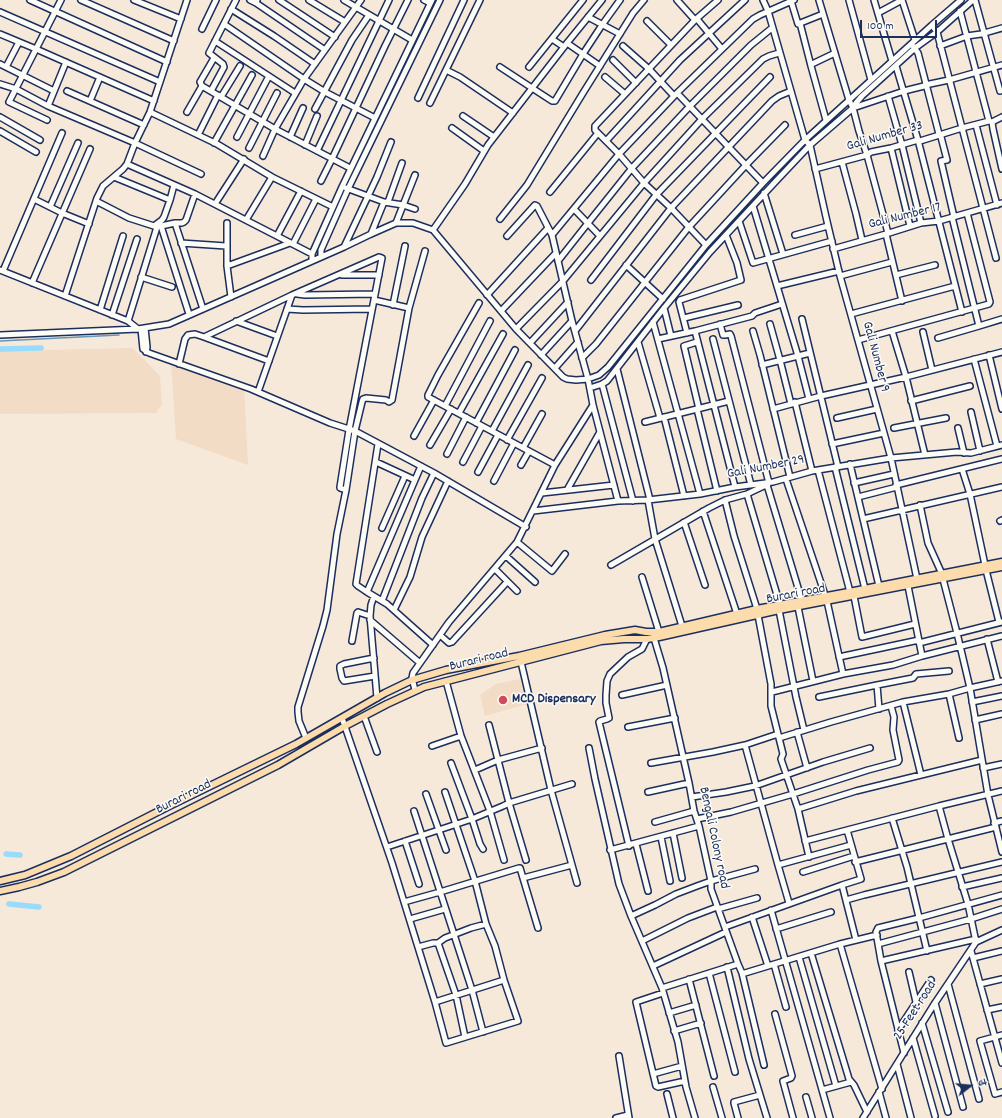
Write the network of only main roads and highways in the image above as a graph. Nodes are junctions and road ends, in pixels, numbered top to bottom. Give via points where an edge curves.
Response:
1 (1002, 562) edge
2 (986, 567) junction
3 (1002, 567) edge
4 (942, 576) junction
5 (852, 594) junction
6 (826, 599) junction
7 (779, 608) junction
8 (758, 612) junction
9 (488, 662) junction
10 (490, 670) junction
11 (0, 881) edge
12 (0, 891) edge

1 - 2 main road, Burari road
2 - 3 main road, Burari road
2 - 4 main road, Burari road
4 - 5 main road, Burari road via 908,586
4 - 5 main road, Burari road via 879,586
5 - 6 main road, Burari road
6 - 7 main road, Burari road via 802,601
6 - 7 main road, Burari road via 798,607
7 - 8 main road, Burari road
8 - 9 main road, Burari road via 737,614 659,632 635,630 605,635
8 - 10 main road, Burari road via 654,638 601,641
9 - 10 main road
9 - 11 main road, Burari road via 412,680 306,738 71,856 25,875
10 - 12 main road, Burari road via 415,690 345,726 278,765 64,872 19,888

